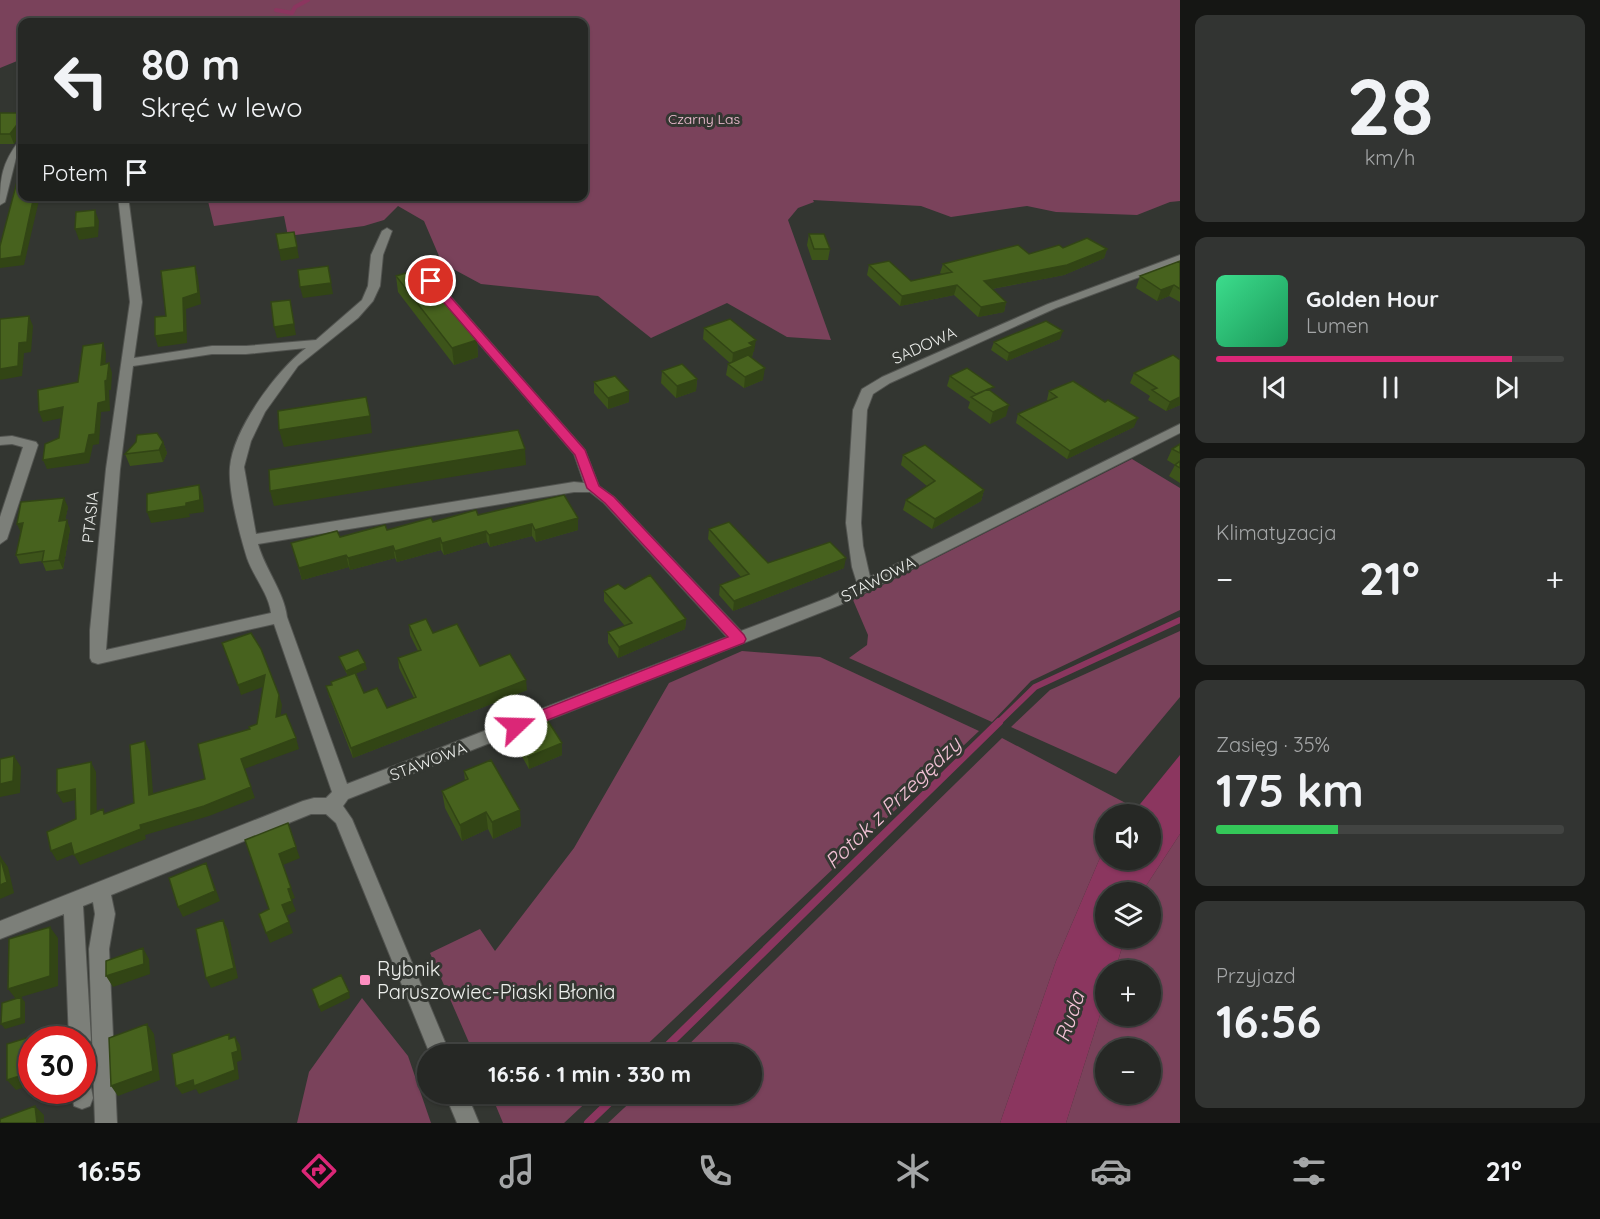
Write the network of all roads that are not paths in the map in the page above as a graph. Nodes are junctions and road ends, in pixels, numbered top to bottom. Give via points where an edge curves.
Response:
1 (18, 148) edge
2 (0, 201) edge
3 (124, 201) edge
4 (387, 231) dead end
5 (1180, 258) edge
6 (431, 281) edge
7 (315, 343) junction
8 (129, 363) junction
9 (1180, 428) edge
10 (0, 441) edge
11 (593, 488) junction
12 (0, 540) edge
13 (251, 540) junction
14 (866, 586) junction
15 (279, 617) junction
16 (739, 639) junction
17 (336, 801) junction
18 (100, 890) junction
19 (72, 900) junction
20 (0, 930) edge
21 (79, 1026) edge
22 (436, 1044) edge
23 (460, 1104) edge
24 (106, 1123) edge
25 (468, 1123) edge

1 - 2 street via 11,158
3 - 8 street, PTASIA via 136,302
4 - 7 street via 377,255 374,286 367,301
5 - 14 street, SADOWA via 1052,306 867,392 860,410 855,530 860,573
6 - 11 street via 580,453
7 - 8 street via 212,350
7 - 13 street via 287,371 244,441 237,467
8 - 15 street, PTASIA via 113,469 98,658
9 - 14 street, STAWOWA
10 - 12 street via 31,445
11 - 13 street via 574,487
11 - 16 street via 609,500
13 - 15 street via 255,560
14 - 16 street, STAWOWA
15 - 17 street
16 - 17 street, STAWOWA
17 - 18 street, STAWOWA via 309,807
17 - 22 street
18 - 19 street, STAWOWA
18 - 24 street via 105,914 99,950
19 - 20 street, STAWOWA
19 - 21 street
23 - 25 street

